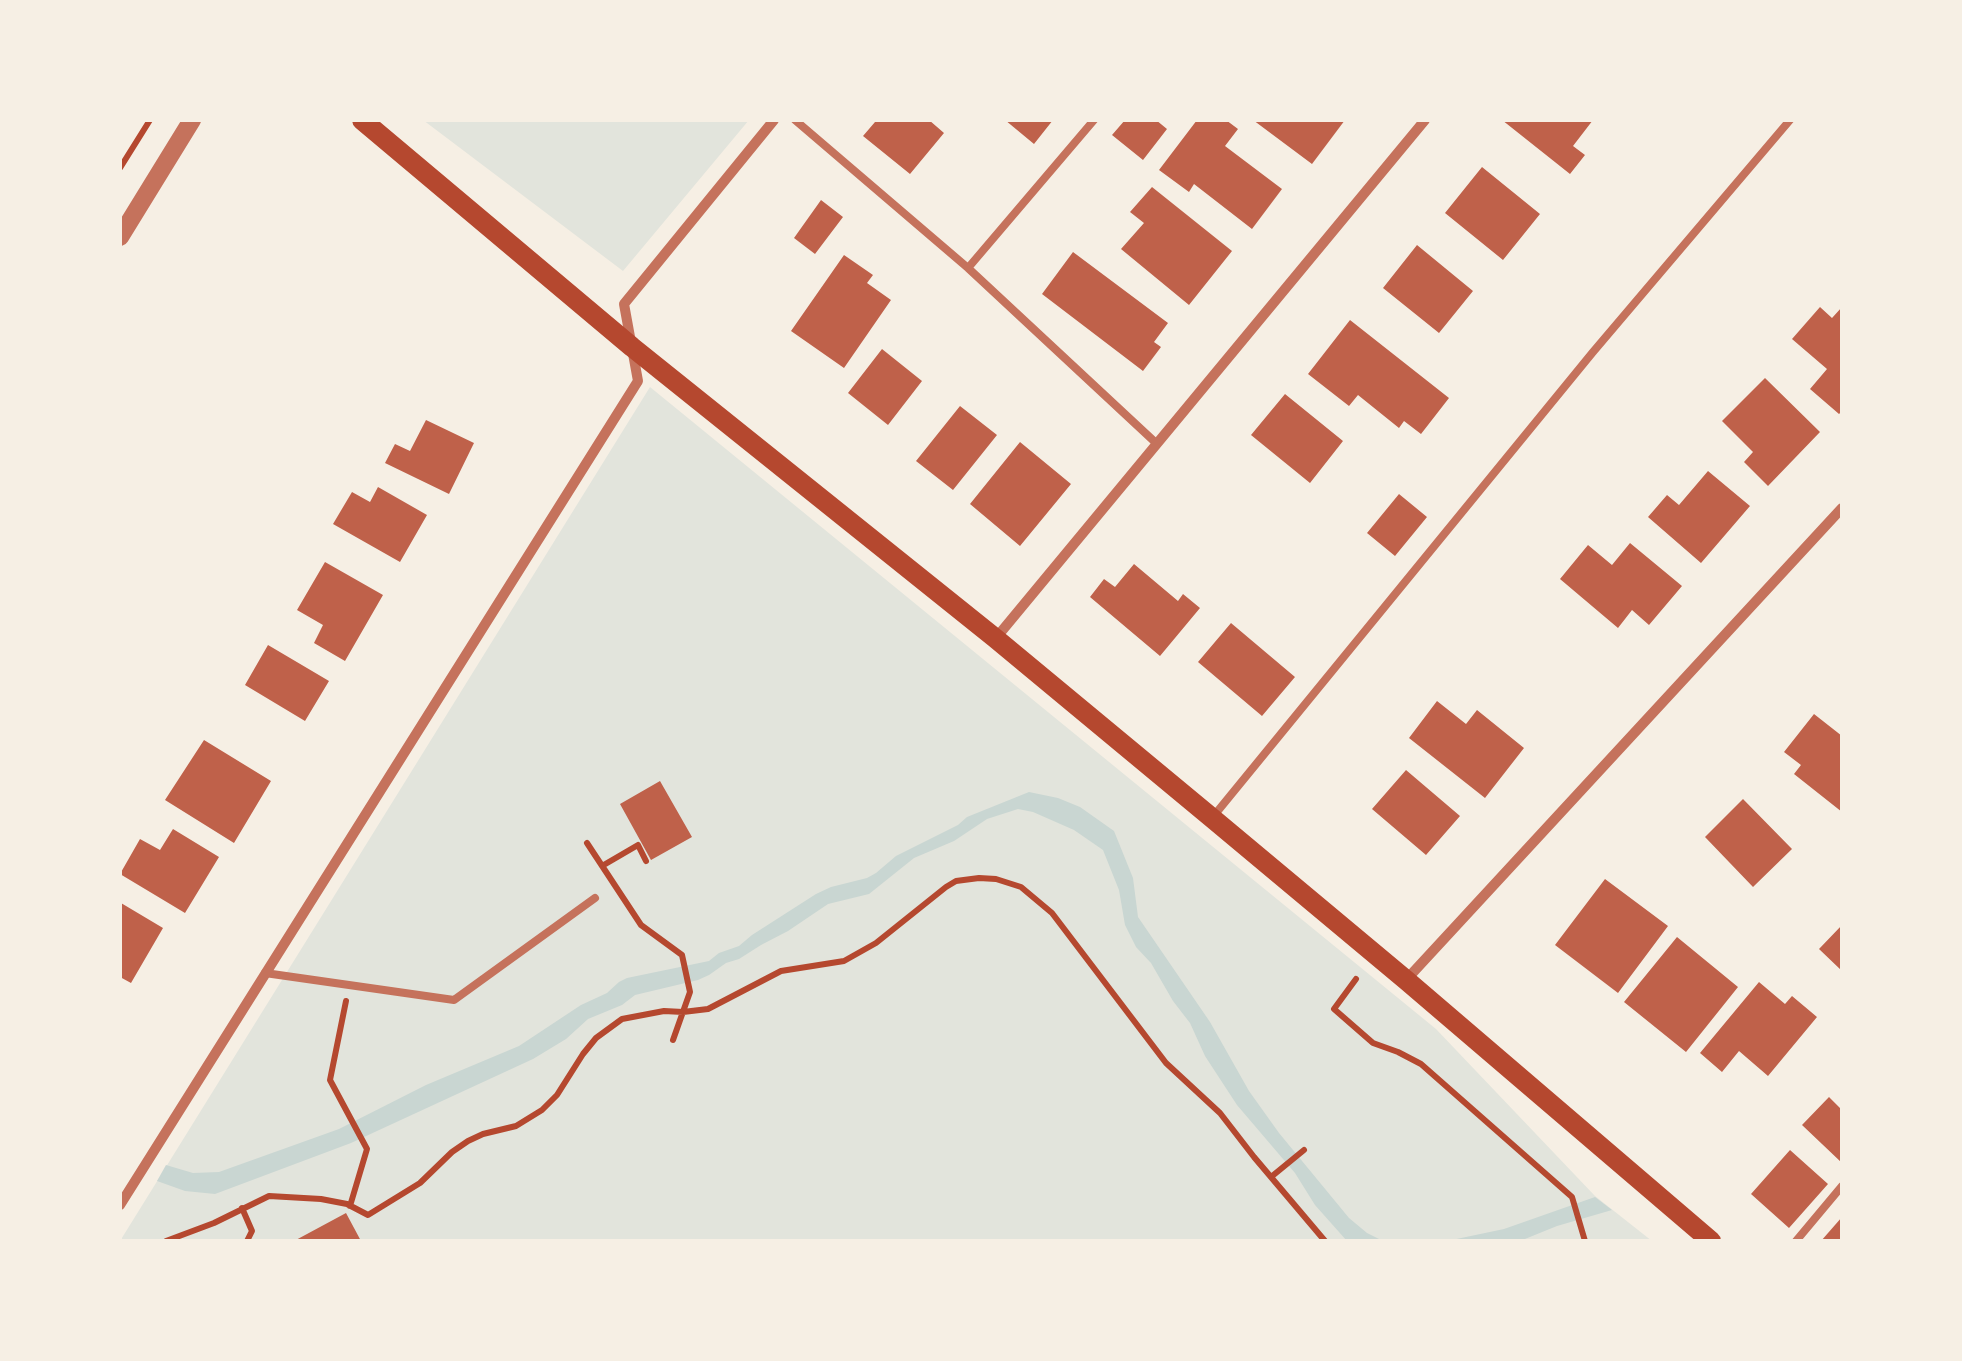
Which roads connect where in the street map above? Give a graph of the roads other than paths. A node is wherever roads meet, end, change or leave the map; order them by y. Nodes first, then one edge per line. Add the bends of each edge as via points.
1 (192, 120) edge
2 (362, 120) edge
3 (774, 120) edge
4 (795, 120) edge
5 (1094, 120) edge
6 (1426, 120) edge
7 (1790, 120) edge
8 (120, 238) edge
9 (968, 268) junction
10 (632, 348) junction
11 (1156, 443) junction
12 (1842, 508) edge
13 (995, 638) junction
14 (1212, 818) junction
15 (596, 898) dead end
16 (265, 973) junction
17 (1406, 980) junction
18 (1842, 1186) edge
19 (120, 1205) edge
20 (1711, 1241) edge
21 (1796, 1241) edge

1 - 8 street
2 - 10 main road
3 - 10 street via 624,304
4 - 9 lane
5 - 9 lane
6 - 11 street
7 - 14 lane
9 - 11 lane
10 - 13 main road
10 - 16 street via 638,380
11 - 13 street
12 - 17 street
13 - 14 main road
14 - 17 main road
15 - 16 lane via 454,1000
16 - 19 street
17 - 20 main road
18 - 21 lane

